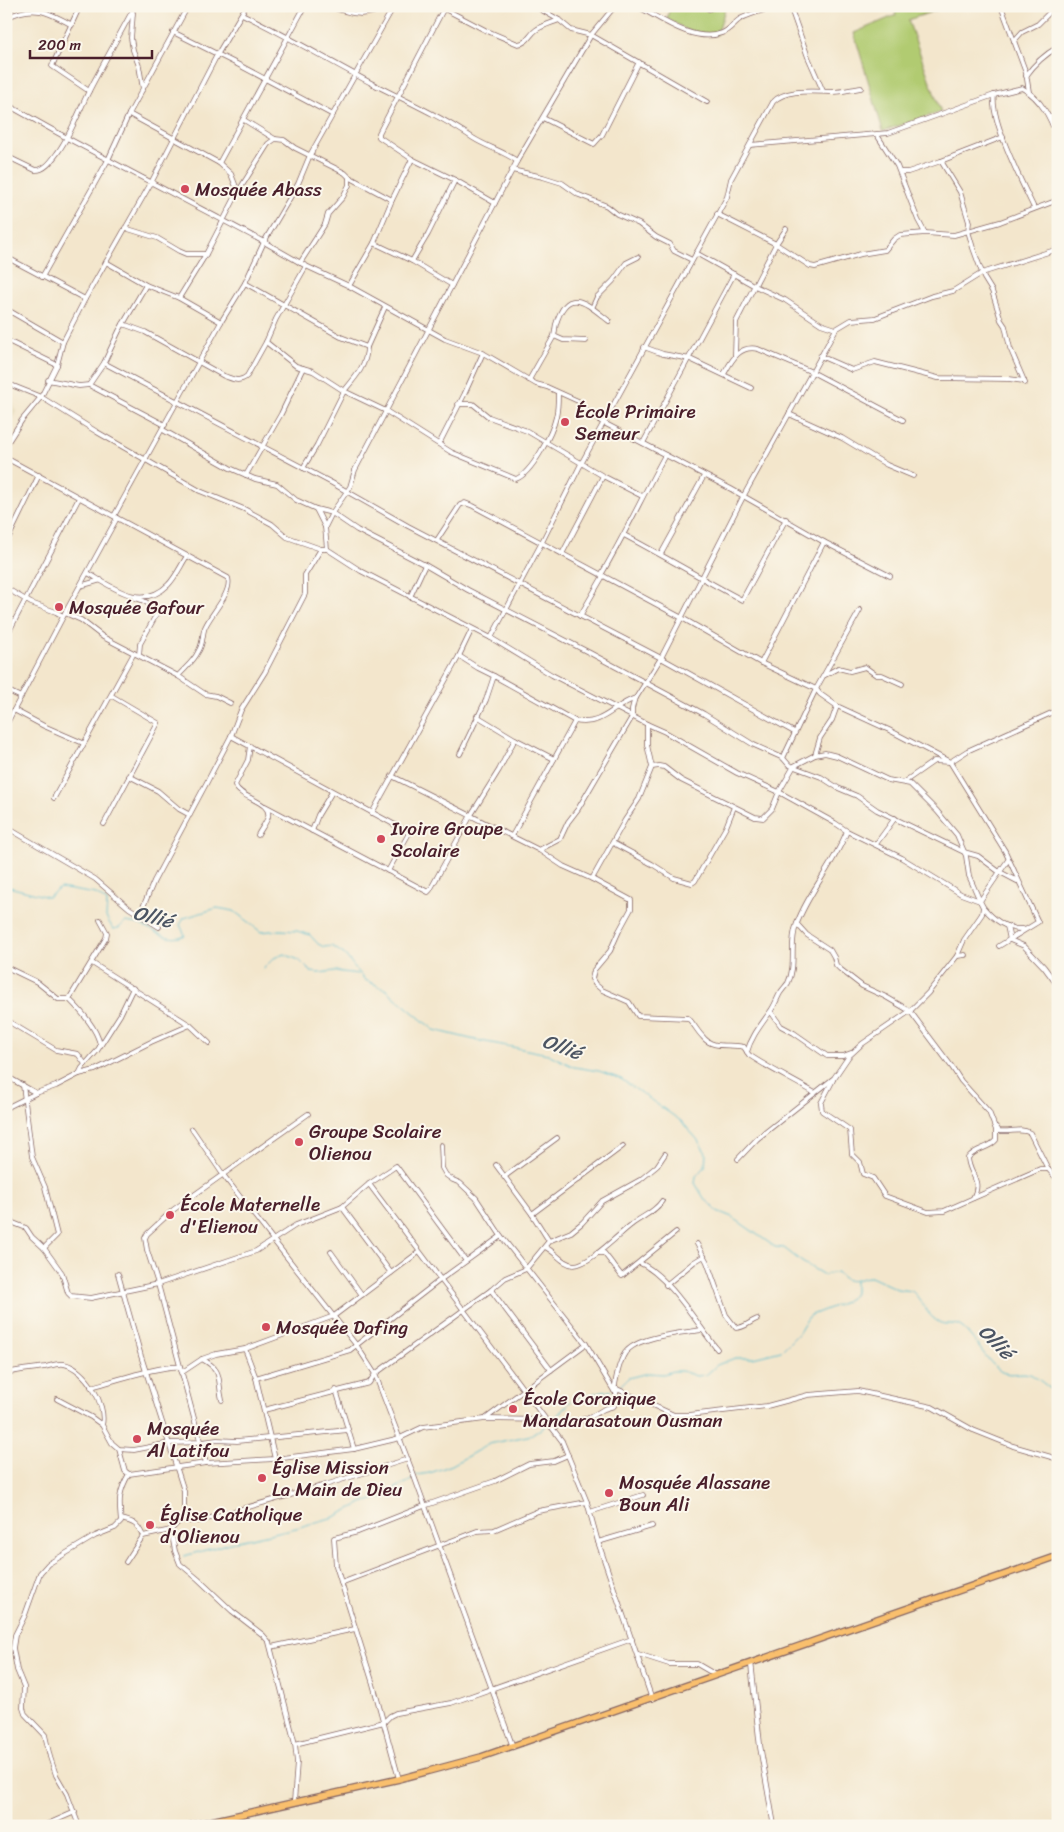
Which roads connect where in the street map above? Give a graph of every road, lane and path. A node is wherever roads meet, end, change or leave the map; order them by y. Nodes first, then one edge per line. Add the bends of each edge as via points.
1 (12, 6) edge
2 (80, 6) edge
3 (188, 6) edge
4 (246, 6) edge
5 (305, 6) edge
6 (329, 6) edge
7 (392, 6) edge
8 (535, 6) edge
9 (615, 6) edge
10 (637, 6) edge
11 (704, 6) edge
12 (716, 6) edge
13 (777, 6) edge
14 (790, 6) edge
15 (1001, 6) edge
16 (1053, 6) edge
17 (443, 7) edge
18 (134, 8) edge
19 (242, 14) junction
20 (6, 18) edge
21 (560, 20) junction
22 (72, 25) junction
23 (173, 32) junction
24 (591, 35) junction
25 (288, 36) junction
26 (1014, 41) junction
27 (1058, 47) edge
28 (217, 55) junction
29 (639, 62) junction
30 (356, 74) junction
31 (1026, 76) junction
32 (266, 78) junction
33 (861, 88) dead end
34 (143, 89) junction
35 (89, 91) junction
36 (823, 91) junction
37 (1029, 92) junction
38 (994, 95) junction
39 (399, 96) junction
40 (707, 102) dead end
41 (6, 104) edge
42 (130, 114) junction
43 (333, 115) junction
44 (1050, 117) junction
45 (543, 118) junction
46 (1058, 118) edge
47 (244, 120) junction
48 (877, 135) junction
49 (1003, 137) junction
50 (67, 138) junction
51 (174, 138) junction
52 (1058, 138) edge
53 (275, 139) junction
54 (750, 145) junction
55 (310, 155) junction
56 (6, 156) edge
57 (412, 159) junction
58 (108, 160) junction
59 (942, 160) junction
60 (517, 161) junction
61 (219, 163) junction
62 (512, 170) junction
63 (900, 172) junction
64 (350, 177) junction
65 (455, 180) junction
66 (151, 182) junction
67 (238, 192) junction
68 (392, 200) junction
69 (1058, 200) edge
70 (495, 203) junction
71 (1034, 208) junction
72 (717, 214) junction
73 (223, 220) junction
74 (125, 228) junction
75 (786, 229) dead end
76 (968, 231) junction
77 (925, 233) junction
78 (264, 242) junction
79 (374, 243) junction
80 (776, 244) junction
81 (1058, 249) edge
82 (696, 253) junction
83 (206, 254) junction
84 (6, 257) edge
85 (638, 258) dead end
86 (692, 260) junction
87 (412, 261) junction
88 (106, 262) junction
89 (300, 263) junction
90 (306, 266) junction
91 (982, 273) junction
92 (734, 274) junction
93 (42, 277) junction
94 (245, 283) junction
95 (146, 285) junction
96 (349, 286) junction
97 (452, 286) junction
98 (755, 286) junction
99 (179, 298) junction
100 (85, 299) junction
101 (284, 306) junction
102 (385, 307) junction
103 (592, 308) junction
104 (6, 309) edge
105 (609, 321) dead end
106 (221, 322) junction
107 (123, 324) junction
108 (428, 329) junction
109 (836, 329) junction
110 (554, 336) junction
111 (6, 340) edge
112 (586, 341) dead end
113 (63, 342) junction
114 (266, 342) junction
115 (367, 347) junction
116 (644, 348) junction
117 (483, 353) junction
118 (735, 355) junction
119 (820, 356) junction
120 (690, 358) junction
121 (104, 362) junction
122 (200, 362) junction
123 (56, 365) junction
124 (303, 368) junction
125 (812, 372) junction
126 (724, 374) junction
127 (48, 380) junction
128 (529, 380) junction
129 (6, 383) edge
130 (89, 385) junction
131 (751, 388) dead end
132 (344, 391) junction
133 (558, 393) junction
134 (41, 397) junction
135 (179, 401) junction
136 (458, 404) junction
137 (386, 411) junction
138 (789, 414) junction
139 (903, 420) dead end
140 (604, 424) junction
141 (165, 426) junction
142 (163, 430) junction
143 (546, 442) junction
144 (643, 443) junction
145 (439, 444) junction
146 (6, 445) edge
147 (263, 447) junction
148 (664, 455) junction
149 (6, 458) edge
150 (145, 460) junction
151 (581, 464) junction
152 (303, 468) junction
153 (246, 475) junction
154 (38, 476) junction
155 (603, 476) junction
156 (704, 476) junction
157 (913, 476) dead end
158 (347, 492) junction
159 (642, 496) junction
160 (743, 496) junction
161 (79, 498) junction
162 (316, 509) junction
163 (332, 513) junction
164 (116, 517) junction
165 (786, 519) junction
166 (325, 528) junction
167 (624, 534) junction
168 (437, 540) junction
169 (824, 542) junction
170 (6, 544) edge
171 (541, 544) junction
172 (327, 549) junction
173 (321, 550) junction
174 (562, 554) junction
175 (661, 554) junction
176 (187, 556) junction
177 (425, 565) junction
178 (88, 573) junction
179 (602, 575) junction
180 (890, 576) dead end
181 (702, 579) junction
182 (101, 580) junction
183 (520, 584) junction
184 (80, 586) junction
185 (6, 588) edge
186 (131, 596) junction
187 (410, 597) junction
188 (27, 600) junction
189 (507, 610) junction
190 (860, 610) dead end
191 (64, 614) junction
192 (580, 616) junction
193 (682, 618) junction
194 (472, 629) junction
195 (6, 637) edge
196 (491, 638) junction
197 (137, 654) junction
198 (459, 656) junction
199 (661, 658) junction
200 (761, 663) junction
201 (825, 675) junction
202 (178, 676) junction
203 (494, 676) junction
204 (645, 682) junction
205 (902, 684) dead end
206 (816, 689) junction
207 (6, 690) edge
208 (112, 696) junction
209 (21, 697) junction
210 (636, 698) junction
211 (230, 703) dead end
212 (837, 706) junction
213 (617, 709) junction
214 (14, 710) junction
215 (1058, 710) edge
216 (477, 716) junction
217 (632, 717) junction
218 (575, 721) junction
219 (647, 724) junction
220 (6, 725) edge
221 (794, 732) junction
222 (231, 736) junction
223 (515, 739) junction
224 (84, 743) junction
225 (250, 746) junction
226 (460, 754) dead end
227 (815, 755) junction
228 (554, 758) junction
229 (783, 758) junction
230 (950, 762) junction
231 (794, 766) junction
232 (652, 767) junction
233 (130, 776) junction
234 (392, 776) junction
235 (904, 782) junction
236 (332, 792) junction
237 (779, 792) junction
238 (54, 798) dead end
239 (265, 806) junction
240 (734, 807) junction
241 (372, 813) junction
242 (190, 815) junction
243 (471, 815) junction
244 (895, 818) junction
245 (104, 824) dead end
246 (6, 827) edge
247 (312, 831) junction
248 (847, 831) junction
249 (258, 835) dead end
250 (512, 836) junction
251 (613, 843) junction
252 (876, 844) junction
253 (539, 850) junction
254 (964, 852) junction
255 (1008, 860) junction
256 (388, 871) junction
257 (1001, 872) junction
258 (592, 878) junction
259 (1019, 882) junction
260 (980, 901) junction
261 (983, 907) junction
262 (140, 914) junction
263 (100, 920) dead end
264 (797, 924) junction
265 (1007, 926) junction
266 (159, 927) dead end
267 (1025, 929) junction
268 (1010, 940) junction
269 (999, 946) dead end
270 (965, 955) dead end
271 (957, 956) junction
272 (92, 963) junction
273 (6, 967) edge
274 (1058, 986) edge
275 (133, 988) junction
276 (69, 999) junction
277 (771, 1012) junction
278 (910, 1012) junction
279 (6, 1020) edge
280 (190, 1025) junction
281 (209, 1043) dead end
282 (100, 1045) junction
283 (747, 1052) junction
284 (853, 1052) junction
285 (85, 1064) junction
286 (79, 1074) junction
287 (6, 1076) edge
288 (834, 1078) junction
289 (23, 1085) junction
290 (36, 1093) junction
291 (815, 1093) junction
292 (24, 1098) junction
293 (6, 1108) edge
294 (308, 1114) dead end
295 (993, 1123) junction
296 (192, 1129) dead end
297 (557, 1138) dead end
298 (441, 1144) dead end
299 (623, 1146) dead end
300 (665, 1154) dead end
301 (738, 1159) dead end
302 (496, 1165) dead end
303 (1048, 1169) junction
304 (224, 1176) junction
305 (504, 1177) junction
306 (1058, 1180) edge
307 (369, 1184) junction
308 (973, 1198) junction
309 (662, 1201) dead end
310 (342, 1207) junction
311 (532, 1214) junction
312 (6, 1220) edge
313 (676, 1232) dead end
314 (501, 1236) junction
315 (274, 1240) junction
316 (549, 1241) junction
317 (697, 1244) dead end
318 (545, 1247) junction
319 (44, 1248) junction
320 (331, 1252) dead end
321 (419, 1252) junction
322 (596, 1253) junction
323 (704, 1256) junction
324 (466, 1261) junction
325 (640, 1263) junction
326 (526, 1269) junction
327 (391, 1273) junction
328 (118, 1274) dead end
329 (440, 1280) junction
330 (158, 1284) junction
331 (666, 1285) junction
332 (491, 1290) junction
333 (123, 1293) junction
334 (362, 1295) junction
335 (462, 1310) junction
336 (334, 1316) junction
337 (757, 1319) dead end
338 (702, 1330) junction
339 (586, 1344) junction
340 (357, 1346) junction
341 (245, 1349) junction
342 (717, 1349) dead end
343 (202, 1359) junction
344 (180, 1367) junction
345 (551, 1370) junction
346 (146, 1372) junction
347 (6, 1373) edge
348 (181, 1374) junction
349 (376, 1374) junction
350 (256, 1378) junction
351 (91, 1387) junction
352 (336, 1390) junction
353 (524, 1390) junction
354 (615, 1390) junction
355 (57, 1399) dead end
356 (222, 1400) dead end
357 (264, 1410) junction
358 (485, 1419) junction
359 (545, 1420) junction
360 (102, 1425) junction
361 (551, 1427) junction
362 (348, 1430) junction
363 (271, 1437) junction
364 (400, 1438) junction
365 (202, 1442) junction
366 (170, 1443) junction
367 (120, 1449) junction
368 (354, 1449) junction
369 (568, 1456) junction
370 (275, 1459) junction
371 (408, 1459) junction
372 (1058, 1459) edge
373 (206, 1463) junction
374 (176, 1466) junction
375 (129, 1474) junction
376 (642, 1495) dead end
377 (587, 1502) junction
378 (424, 1506) junction
379 (590, 1512) junction
380 (182, 1518) junction
381 (121, 1519) junction
382 (652, 1526) dead end
383 (171, 1530) junction
384 (143, 1536) junction
385 (598, 1542) junction
386 (439, 1547) junction
387 (1058, 1556) edge
388 (126, 1562) dead end
389 (341, 1583) junction
390 (355, 1629) junction
391 (632, 1639) junction
392 (271, 1646) junction
393 (638, 1654) junction
394 (751, 1663) junction
395 (716, 1675) junction
396 (492, 1688) junction
397 (652, 1699) junction
398 (384, 1722) junction
399 (295, 1744) junction
400 (513, 1747) junction
401 (400, 1779) junction
402 (294, 1802) junction
403 (75, 1812) junction
404 (43, 1826) edge
405 (79, 1826) edge
406 (189, 1826) edge
407 (774, 1826) edge

1 - 20 street
2 - 22 street
3 - 23 street
4 - 19 street
5 - 25 street
6 - 7 street via 358,15
7 - 30 street
8 - 21 street
9 - 24 street
10 - 13 street via 671,25 702,37 723,33 742,18
11 - 12 street via 709,9
14 - 36 street
15 - 26 street
16 - 26 street via 1038,24 1022,32
17 - 21 street via 518,44 523,44 536,30
17 - 39 street
18 - 34 street via 131,38
18 - 35 street
19 - 25 street
19 - 28 street
20 - 22 street via 26,11 42,11
21 - 24 street via 571,30
22 - 35 street via 52,66
23 - 28 street
23 - 34 street
24 - 29 street
24 - 45 street
25 - 30 street
25 - 32 street
26 - 31 street
27 - 31 street via 1042,56
28 - 32 street
28 - 51 street
29 - 40 street
29 - 45 street via 602,135 594,144
30 - 39 street
30 - 43 street
31 - 37 street
32 - 43 street
32 - 47 street
33 - 36 street
34 - 42 street
35 - 50 street
36 - 54 street via 778,97
37 - 38 street via 1022,88
37 - 44 street
38 - 48 street
38 - 49 street via 994,107
39 - 57 street via 379,137
39 - 60 street
41 - 50 street
42 - 51 street
42 - 58 street
43 - 55 street
44 - 46 street
44 - 52 street
45 - 60 street
47 - 53 street
47 - 61 street
48 - 54 street
48 - 63 street
49 - 59 street
49 - 71 street
50 - 56 street via 51,162 39,171
50 - 58 street
51 - 61 street
51 - 66 street
53 - 55 street via 284,140
53 - 67 street via 268,144
54 - 72 street
55 - 64 street
55 - 78 street via 298,184
57 - 65 street
57 - 68 street
58 - 66 street
58 - 93 street
59 - 63 street
59 - 76 street via 960,192
60 - 62 street
61 - 67 street via 231,174
62 - 70 street
62 - 86 street via 562,183 639,224 670,244 674,251
63 - 77 street
64 - 68 street
64 - 89 street via 343,197 328,214
65 - 70 street
65 - 87 street
66 - 73 street
66 - 74 street
67 - 73 street
68 - 79 street
69 - 71 street
70 - 97 street
71 - 76 street
72 - 80 street
72 - 82 street
73 - 78 street
73 - 83 street
74 - 83 street via 157,238 186,254
74 - 88 street
75 - 80 street
76 - 77 street via 949,236
76 - 91 street
77 - 80 street via 900,235 886,250 816,267
78 - 89 street
78 - 94 street
79 - 87 street
79 - 96 street
80 - 98 street
81 - 91 street
82 - 86 street
82 - 92 street
83 - 99 street
84 - 93 street
85 - 103 street via 626,263 596,297
86 - 116 street
87 - 97 street
88 - 95 street
88 - 100 street
89 - 90 street
90 - 96 street
90 - 101 street
91 - 109 street via 953,291 875,318 851,320
91 - 119 street via 1025,382 938,378 875,362 852,370
92 - 98 street
92 - 120 street
93 - 100 street
94 - 101 street
94 - 106 street
95 - 99 street
95 - 107 street
96 - 102 street
97 - 108 street
98 - 109 street via 785,300 821,324
98 - 118 street via 736,322
99 - 106 street
100 - 113 street
101 - 114 street
101 - 115 street via 341,337
102 - 108 street
102 - 115 street
103 - 105 street
103 - 110 street via 578,300 571,301 560,315
104 - 113 street
106 - 122 street
107 - 121 street
107 - 122 street via 145,332
108 - 117 street
108 - 137 street
109 - 119 street
110 - 112 street via 563,340
110 - 128 street
111 - 123 street
113 - 123 street
114 - 122 street via 243,380 224,376
114 - 124 street
115 - 132 street via 364,362
116 - 120 street
116 - 140 street
117 - 128 street
117 - 136 street
118 - 125 street via 751,348 758,349
118 - 126 street
119 - 125 street
120 - 126 street
120 - 144 street
121 - 130 street
121 - 135 street
122 - 135 street
123 - 127 street
124 - 132 street
124 - 147 street
125 - 138 street
125 - 139 street
126 - 131 street
127 - 130 street
127 - 134 street
128 - 133 street
129 - 134 street
130 - 141 street
132 - 137 street
132 - 152 street
133 - 140 street via 578,401
133 - 143 street via 556,418
134 - 146 street
134 - 150 street
135 - 141 street
135 - 147 street
136 - 143 street via 473,404 489,416
136 - 145 street
137 - 145 street
137 - 158 street
138 - 157 street
138 - 160 street
140 - 144 street
140 - 151 street
141 - 142 street
142 - 150 street
142 - 153 street
143 - 145 street via 533,463 516,479 471,462
143 - 151 street
144 - 148 street
147 - 152 street
147 - 153 street
148 - 156 street
148 - 159 street
149 - 154 street
150 - 164 street
150 - 173 street via 200,491 272,524 287,537
151 - 155 street
151 - 171 street
152 - 158 street
153 - 162 street via 277,484 296,500
154 - 161 street
154 - 170 street
155 - 159 street
155 - 174 street
156 - 160 street
156 - 175 street
158 - 163 street
158 - 168 street
159 - 167 street
160 - 165 street
160 - 181 street
161 - 164 street
161 - 188 street
162 - 163 street
162 - 166 street
163 - 166 street
163 - 177 street via 357,530
164 - 176 street
164 - 178 street
165 - 169 street
165 - 181 street via 742,600
166 - 172 street
167 - 175 street
167 - 179 street
168 - 171 street via 460,505 465,503
168 - 183 street
169 - 180 street
169 - 200 street
171 - 174 street
171 - 183 street
172 - 173 street
172 - 187 street
173 - 222 street via 305,575 305,594 265,672 241,710
174 - 179 street
175 - 181 street
176 - 186 street via 169,584 159,592 143,597
176 - 202 street via 228,578 229,583 204,630 199,652
177 - 187 street
177 - 189 street
178 - 182 street
178 - 184 street
179 - 192 street
179 - 193 street
181 - 193 street
182 - 184 street
182 - 186 street
183 - 189 street
183 - 192 street
184 - 191 street
185 - 188 street
186 - 197 street via 150,605 156,615
187 - 194 street
188 - 191 street
188 - 195 street
189 - 196 street
189 - 204 street
190 - 201 street
191 - 197 street via 81,620
191 - 209 street
192 - 199 street
193 - 199 street
193 - 200 street
194 - 196 street
194 - 198 street
196 - 213 street
197 - 202 street
197 - 208 street
198 - 203 street
198 - 234 street
199 - 204 street
199 - 221 street
200 - 206 street
201 - 205 street via 838,668 850,671 865,667 876,675
201 - 206 street
202 - 211 street via 205,694
203 - 216 street
203 - 218 street
204 - 210 street
204 - 229 street via 754,745
206 - 212 street
206 - 221 street
207 - 209 street
208 - 224 street
208 - 233 street via 158,723
209 - 214 street
210 - 213 street
210 - 217 street
212 - 227 street
212 - 230 street
213 - 217 street
213 - 218 street via 592,721
214 - 220 street
214 - 224 street
215 - 230 street via 967,751
216 - 223 street
216 - 226 street
217 - 219 street
217 - 253 street via 560,839
218 - 228 street
219 - 232 street
219 - 237 street
221 - 229 street
222 - 225 street
222 - 242 street
223 - 228 street
223 - 243 street
224 - 238 street
225 - 236 street
225 - 239 street via 249,757 235,788
227 - 231 street
227 - 235 street via 837,756 888,780
228 - 250 street
229 - 231 street
230 - 235 street via 934,760
230 - 255 street
231 - 237 street
231 - 244 street
232 - 240 street via 664,767 681,780
232 - 251 street via 639,799
233 - 242 street via 158,791
233 - 245 street
234 - 241 street
234 - 243 street
235 - 254 street via 937,811 957,835
236 - 241 street
236 - 247 street
237 - 240 street via 772,809 763,818
237 - 248 street
239 - 247 street
239 - 249 street via 268,815
240 - 251 street via 726,827 692,882 674,878
241 - 256 street via 409,834
242 - 262 street
243 - 250 street
243 - 256 street via 429,891
244 - 252 street
244 - 254 street
246 - 262 street via 94,879
247 - 256 street
248 - 252 street
248 - 264 street
250 - 253 street
251 - 258 street
252 - 260 street via 960,894
253 - 258 street via 563,866
254 - 257 street via 978,856
254 - 260 street via 969,876
255 - 257 street
255 - 259 street
257 - 259 street
257 - 260 street
258 - 283 street via 632,901 610,951 594,970 595,984 629,1002 638,1016 688,1018 712,1045 740,1046
259 - 267 street via 1038,922
260 - 261 street
261 - 265 street via 991,917
261 - 271 street
262 - 266 street
263 - 272 street via 107,933
264 - 277 street via 788,983
264 - 278 street via 830,950 836,966 862,986
265 - 267 street via 1013,930
265 - 268 street
267 - 268 street
268 - 269 street
268 - 274 street via 1024,946
270 - 271 street
271 - 278 street
272 - 275 street
272 - 276 street
273 - 276 street via 37,982 58,1000
275 - 280 street
275 - 282 street
276 - 282 street via 87,1019
277 - 283 street
277 - 284 street via 781,1026 827,1056
278 - 284 street
278 - 295 street via 964,1085 989,1112
279 - 285 street via 56,1050 78,1054
280 - 281 street
280 - 286 street via 95,1070
282 - 285 street
283 - 291 street via 762,1064
284 - 288 street
285 - 286 street
286 - 290 street
287 - 289 street
288 - 291 street
288 - 308 street via 821,1103 822,1111 850,1130 852,1154 860,1162 863,1174 874,1178 885,1196 928,1212 944,1211
289 - 290 street
289 - 292 street
290 - 292 street
291 - 301 street via 757,1139
292 - 293 street
292 - 319 street via 32,1157 45,1187 56,1236
294 - 304 street
295 - 303 street via 999,1131 1025,1130 1030,1133
295 - 308 street via 997,1135 994,1143 968,1158 977,1181
296 - 304 street
297 - 305 street
298 - 314 street via 442,1168 446,1175 467,1188
299 - 311 street
300 - 316 street via 657,1166 640,1180 602,1201 571,1232
302 - 305 street
303 - 306 street
303 - 308 street via 1040,1169
304 - 315 street
304 - 330 street via 173,1210 147,1234 147,1250
305 - 311 street
307 - 310 street
307 - 321 street
307 - 324 street via 396,1166
309 - 322 street
310 - 315 street via 296,1225
310 - 327 street
311 - 316 street
312 - 319 street via 26,1228
313 - 325 street
314 - 324 street
314 - 326 street
315 - 330 street via 256,1251
315 - 336 street
316 - 318 street
317 - 323 street
318 - 322 street via 562,1261 576,1265
318 - 326 street
319 - 333 street via 62,1273 71,1296 91,1298
320 - 334 street
321 - 327 street
321 - 329 street
322 - 325 street via 604,1254 620,1275 625,1275
323 - 331 street
323 - 337 street via 726,1315 736,1328
324 - 329 street
325 - 331 street via 656,1273
326 - 332 street via 505,1278
326 - 339 street
327 - 334 street
328 - 333 street
329 - 335 street
329 - 340 street
330 - 333 street
330 - 344 street
331 - 338 street
332 - 335 street
332 - 345 street
333 - 346 street
334 - 336 street
335 - 349 street
335 - 353 street
336 - 340 street
336 - 341 street
338 - 342 street
338 - 354 street via 643,1341 625,1352
339 - 345 street
339 - 354 street
340 - 349 street
340 - 350 street
341 - 343 street
341 - 350 street
343 - 348 street
343 - 356 street via 216,1370
344 - 346 street
344 - 348 street
345 - 353 street
346 - 351 street
346 - 366 street
347 - 351 street via 62,1364 80,1373
348 - 365 street
349 - 352 street via 369,1382
349 - 364 street
350 - 357 street
351 - 360 street via 102,1405
352 - 357 street
352 - 362 street
353 - 358 street
353 - 359 street
354 - 361 street via 614,1406 590,1418
354 - 372 street via 674,1415 767,1406 808,1395 858,1391 932,1406 973,1430
355 - 360 street
357 - 363 street
358 - 359 street
358 - 364 street via 422,1427
359 - 361 street
360 - 367 street via 112,1443
361 - 369 street
362 - 363 street
362 - 368 street
363 - 365 street
363 - 370 street
364 - 368 street
364 - 371 street
365 - 366 street
365 - 373 street
366 - 367 street via 134,1450
366 - 374 street
367 - 375 street
368 - 370 street
369 - 377 street
369 - 378 street via 554,1462 529,1464
370 - 373 street
371 - 378 street
371 - 380 street via 200,1521
373 - 374 street
374 - 375 street
374 - 380 street via 186,1508
375 - 381 street via 118,1504
376 - 379 street
377 - 379 street
377 - 386 street via 538,1511 494,1530 477,1531
378 - 386 street
378 - 389 street via 334,1538
379 - 385 street
380 - 383 street
381 - 384 street via 133,1522
381 - 403 street via 115,1528 48,1564 40,1573 15,1635 13,1648 24,1687 25,1714 46,1735 56,1775
382 - 385 street
383 - 384 street
383 - 392 street via 180,1564 263,1635
384 - 388 street
385 - 391 street
386 - 389 street
386 - 396 street
387 - 394 main road
389 - 390 street
390 - 392 street
390 - 398 street
391 - 393 street
391 - 396 street
392 - 399 street
393 - 395 street via 669,1664 697,1664
393 - 397 street
394 - 395 main road
394 - 407 street via 760,1746
395 - 397 main road
396 - 398 street via 451,1703 396,1713
396 - 400 street
397 - 400 main road
398 - 399 street
398 - 401 street
399 - 402 street
400 - 401 main road
401 - 402 main road
402 - 406 main road
403 - 404 street
403 - 405 street

